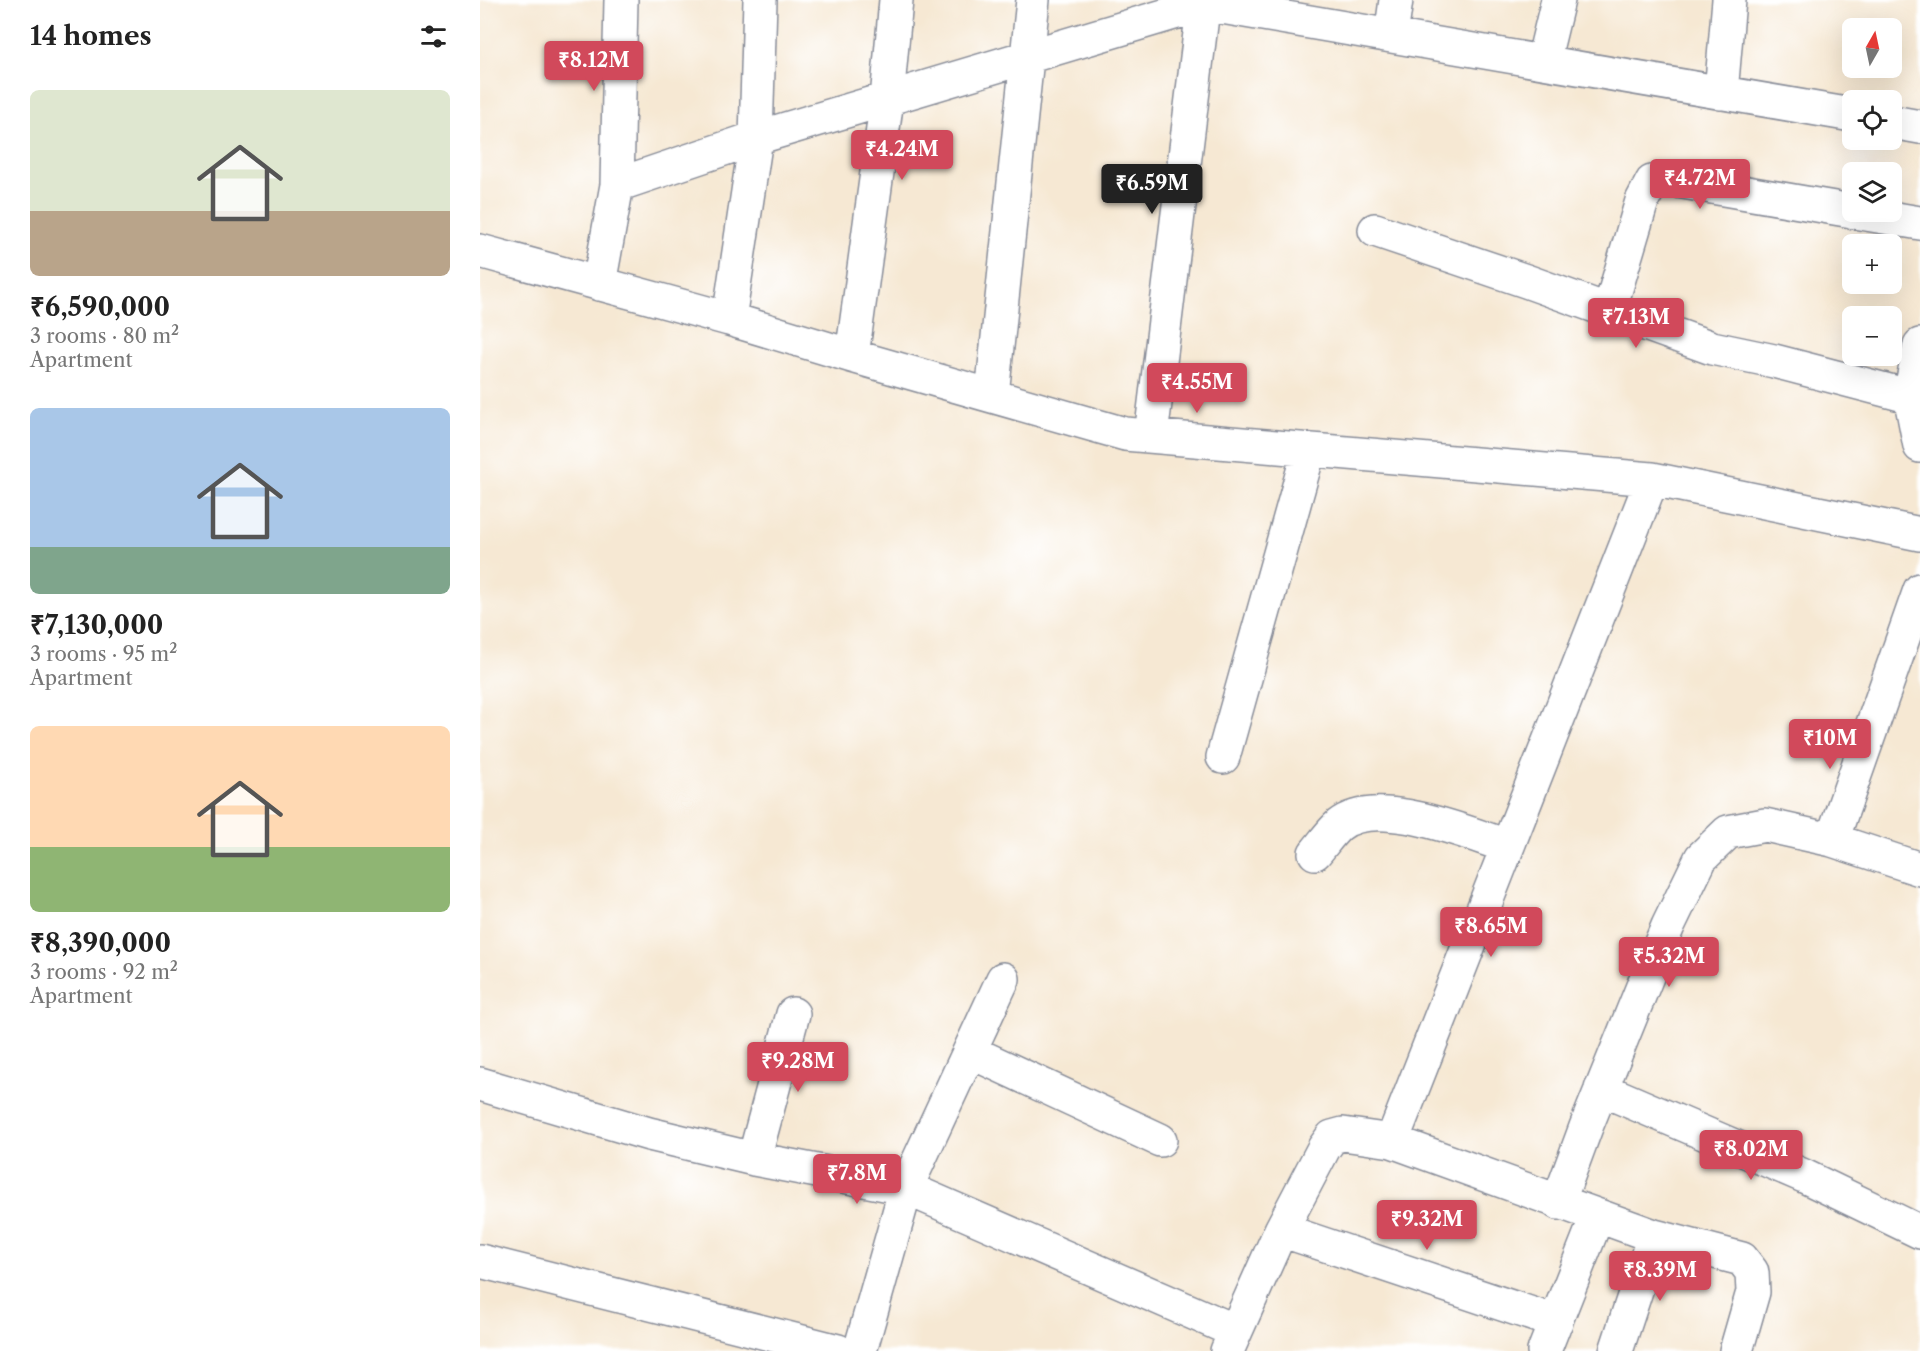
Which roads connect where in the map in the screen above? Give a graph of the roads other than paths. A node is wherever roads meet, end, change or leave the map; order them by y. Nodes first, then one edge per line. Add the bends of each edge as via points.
1 (621, 0) edge
2 (760, 0) edge
3 (896, 0) edge
4 (1034, 0) edge
5 (1396, 0) edge
6 (1558, 0) edge
7 (1729, 0) edge
8 (1204, 2) edge
9 (1391, 36) junction
10 (1027, 57) junction
11 (1543, 62) junction
12 (1721, 93) junction
13 (887, 99) junction
14 (1842, 113) edge
15 (1902, 124) edge
16 (1920, 127) edge
17 (756, 138) junction
18 (617, 185) junction
19 (1842, 209) edge
20 (1902, 220) edge
21 (1920, 223) edge
22 (1375, 230) dead end
23 (480, 251) edge
24 (599, 284) junction
25 (1609, 312) junction
26 (729, 319) junction
27 (1920, 345) edge
28 (852, 356) junction
29 (992, 395) junction
30 (1915, 397) edge
31 (1151, 436) junction
32 (1920, 446) edge
33 (1309, 450) junction
34 (1652, 479) junction
35 (1920, 534) edge
36 (1920, 590) edge
37 (1223, 757) dead end
38 (1832, 840) junction
39 (1507, 846) junction
40 (1315, 854) dead end
41 (1920, 869) edge
42 (1003, 979) dead end
43 (793, 1014) dead end
44 (970, 1052) junction
45 (480, 1084) edge
46 (1601, 1089) junction
47 (1160, 1140) dead end
48 (1392, 1141) junction
49 (754, 1159) junction
50 (906, 1188) junction
51 (1558, 1203) junction
52 (1597, 1217) junction
53 (1281, 1230) junction
54 (1920, 1232) edge
55 (1654, 1236) junction
56 (480, 1261) edge
57 (1550, 1336) edge
58 (1231, 1341) edge
59 (838, 1351) edge
60 (860, 1351) edge
61 (1616, 1351) edge
62 (1736, 1351) edge

1 - 18 street
2 - 17 street
3 - 13 street
4 - 10 street
5 - 9 street
6 - 11 street
7 - 12 street
8 - 9 street
8 - 10 street
8 - 31 street
9 - 11 street
10 - 13 street
10 - 29 street
11 - 12 street
12 - 14 street
13 - 17 street
13 - 28 street
15 - 16 street
17 - 18 street
17 - 26 street
18 - 24 street
19 - 25 street via 1671,180 1652,182 1642,201
20 - 21 street
22 - 25 street
23 - 24 street
24 - 26 street
25 - 30 street via 1712,348
26 - 28 street
27 - 30 street
28 - 29 street
29 - 31 street via 1125,434
30 - 32 street
31 - 33 street
33 - 34 street
33 - 37 street
34 - 35 street
34 - 39 street
36 - 38 street
38 - 41 street
38 - 46 street via 1765,825 1728,832 1701,858 1668,926
39 - 40 street via 1439,823 1399,815 1365,814 1340,825
39 - 48 street
42 - 44 street
43 - 49 street
44 - 47 street
44 - 50 street
45 - 49 street via 649,1134
46 - 51 street
46 - 54 street via 1804,1176
48 - 51 street
48 - 53 street via 1343,1134 1332,1137
49 - 50 street
50 - 58 street
50 - 60 street
51 - 52 street
52 - 55 street
52 - 57 street
53 - 57 street
53 - 58 street
55 - 61 street
55 - 62 street via 1742,1259 1752,1272 1753,1292
56 - 59 street

